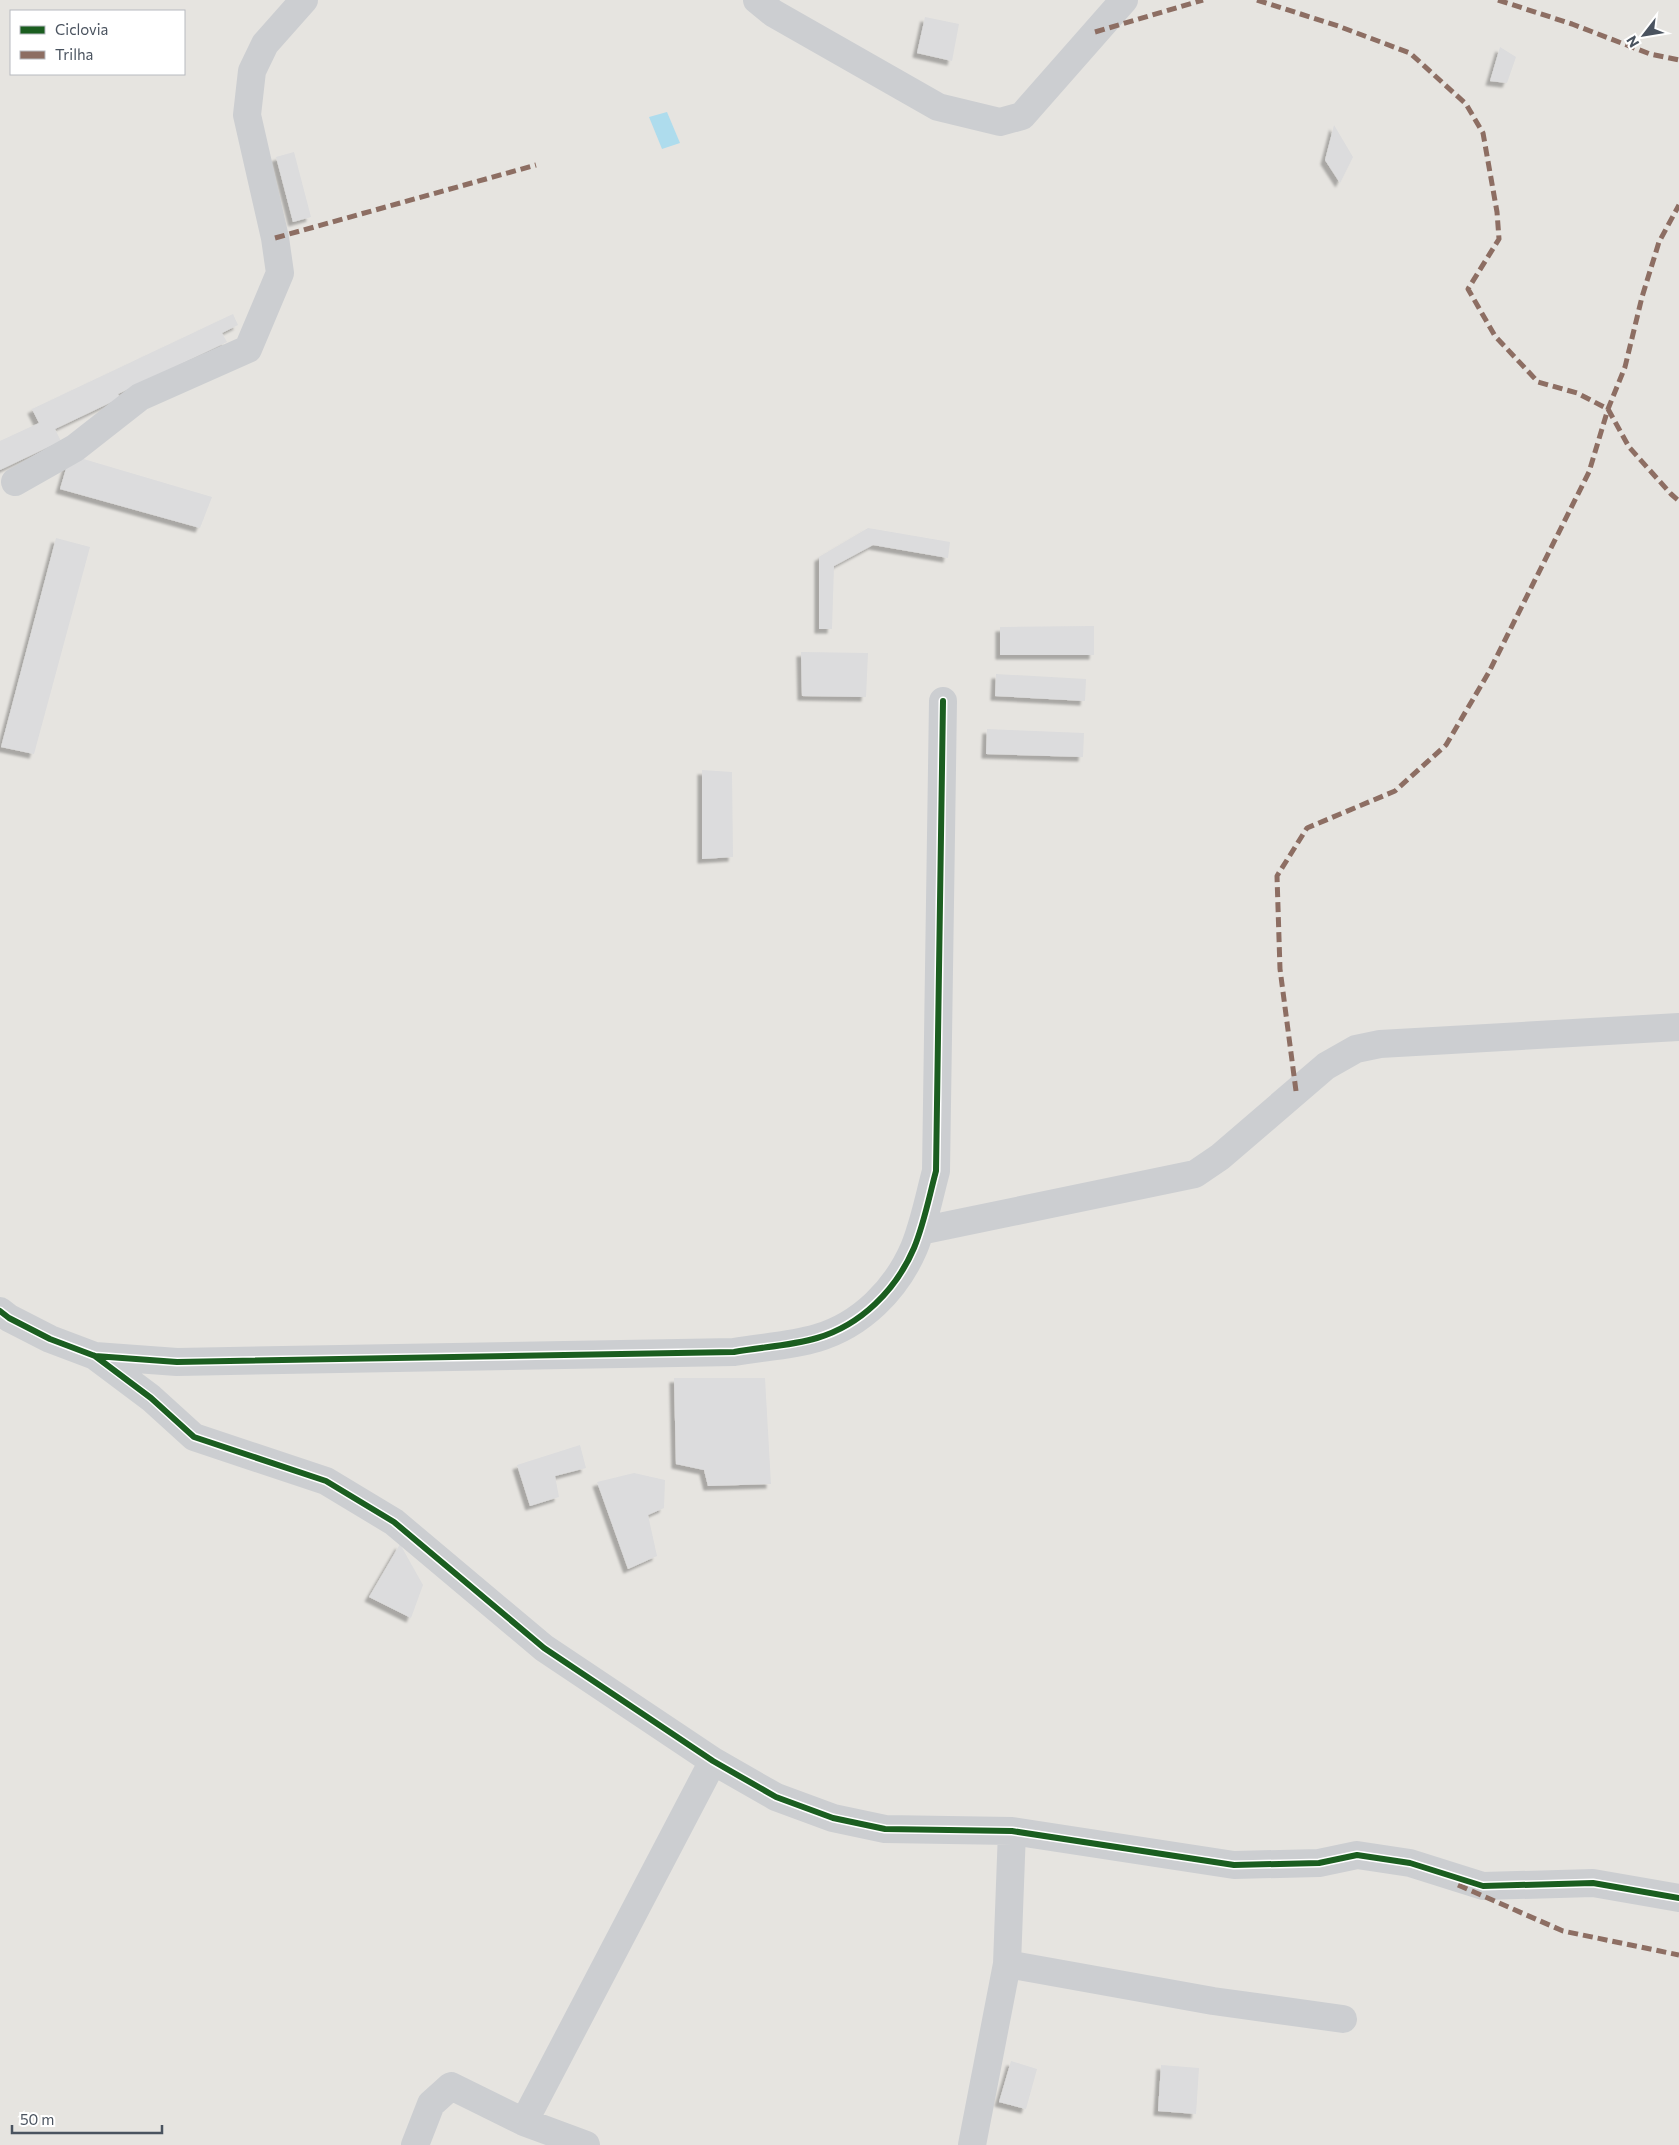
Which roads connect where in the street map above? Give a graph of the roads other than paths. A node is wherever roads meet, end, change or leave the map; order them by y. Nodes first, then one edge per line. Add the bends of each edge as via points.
1 (304, 0) edge
2 (757, 0) edge
3 (1124, 0) edge
4 (15, 482) dead end
5 (943, 701) dead end
6 (1679, 1027) edge
7 (920, 1231) junction
8 (0, 1311) edge
9 (95, 1356) junction
10 (713, 1761) junction
11 (1012, 1831) junction
12 (1679, 1898) edge
13 (1007, 1964) junction
14 (1343, 2019) dead end
15 (524, 2122) junction
16 (414, 2145) edge
17 (586, 2145) edge
18 (972, 2145) edge

1 - 4 street via 264,44 252,71 247,115 280,273 248,349 140,397 75,448
2 - 3 street via 773,13 938,107 1000,122 1022,116
5 - 7 street via 936,1171
6 - 7 street via 1380,1044 1356,1049 1326,1066 1220,1157 1195,1174
7 - 9 street via 895,1281 874,1307 844,1327 817,1338 734,1352 177,1362
8 - 9 street via 50,1339
9 - 10 street via 151,1398 194,1437 326,1480 394,1522 544,1648
10 - 11 street via 776,1797 834,1818 885,1829
10 - 15 street
11 - 12 street via 1234,1865 1319,1863 1357,1855 1410,1863 1482,1886 1593,1883
11 - 13 street
13 - 14 street via 1213,2001
13 - 18 street
15 - 16 street via 451,2086 431,2104
15 - 17 street

